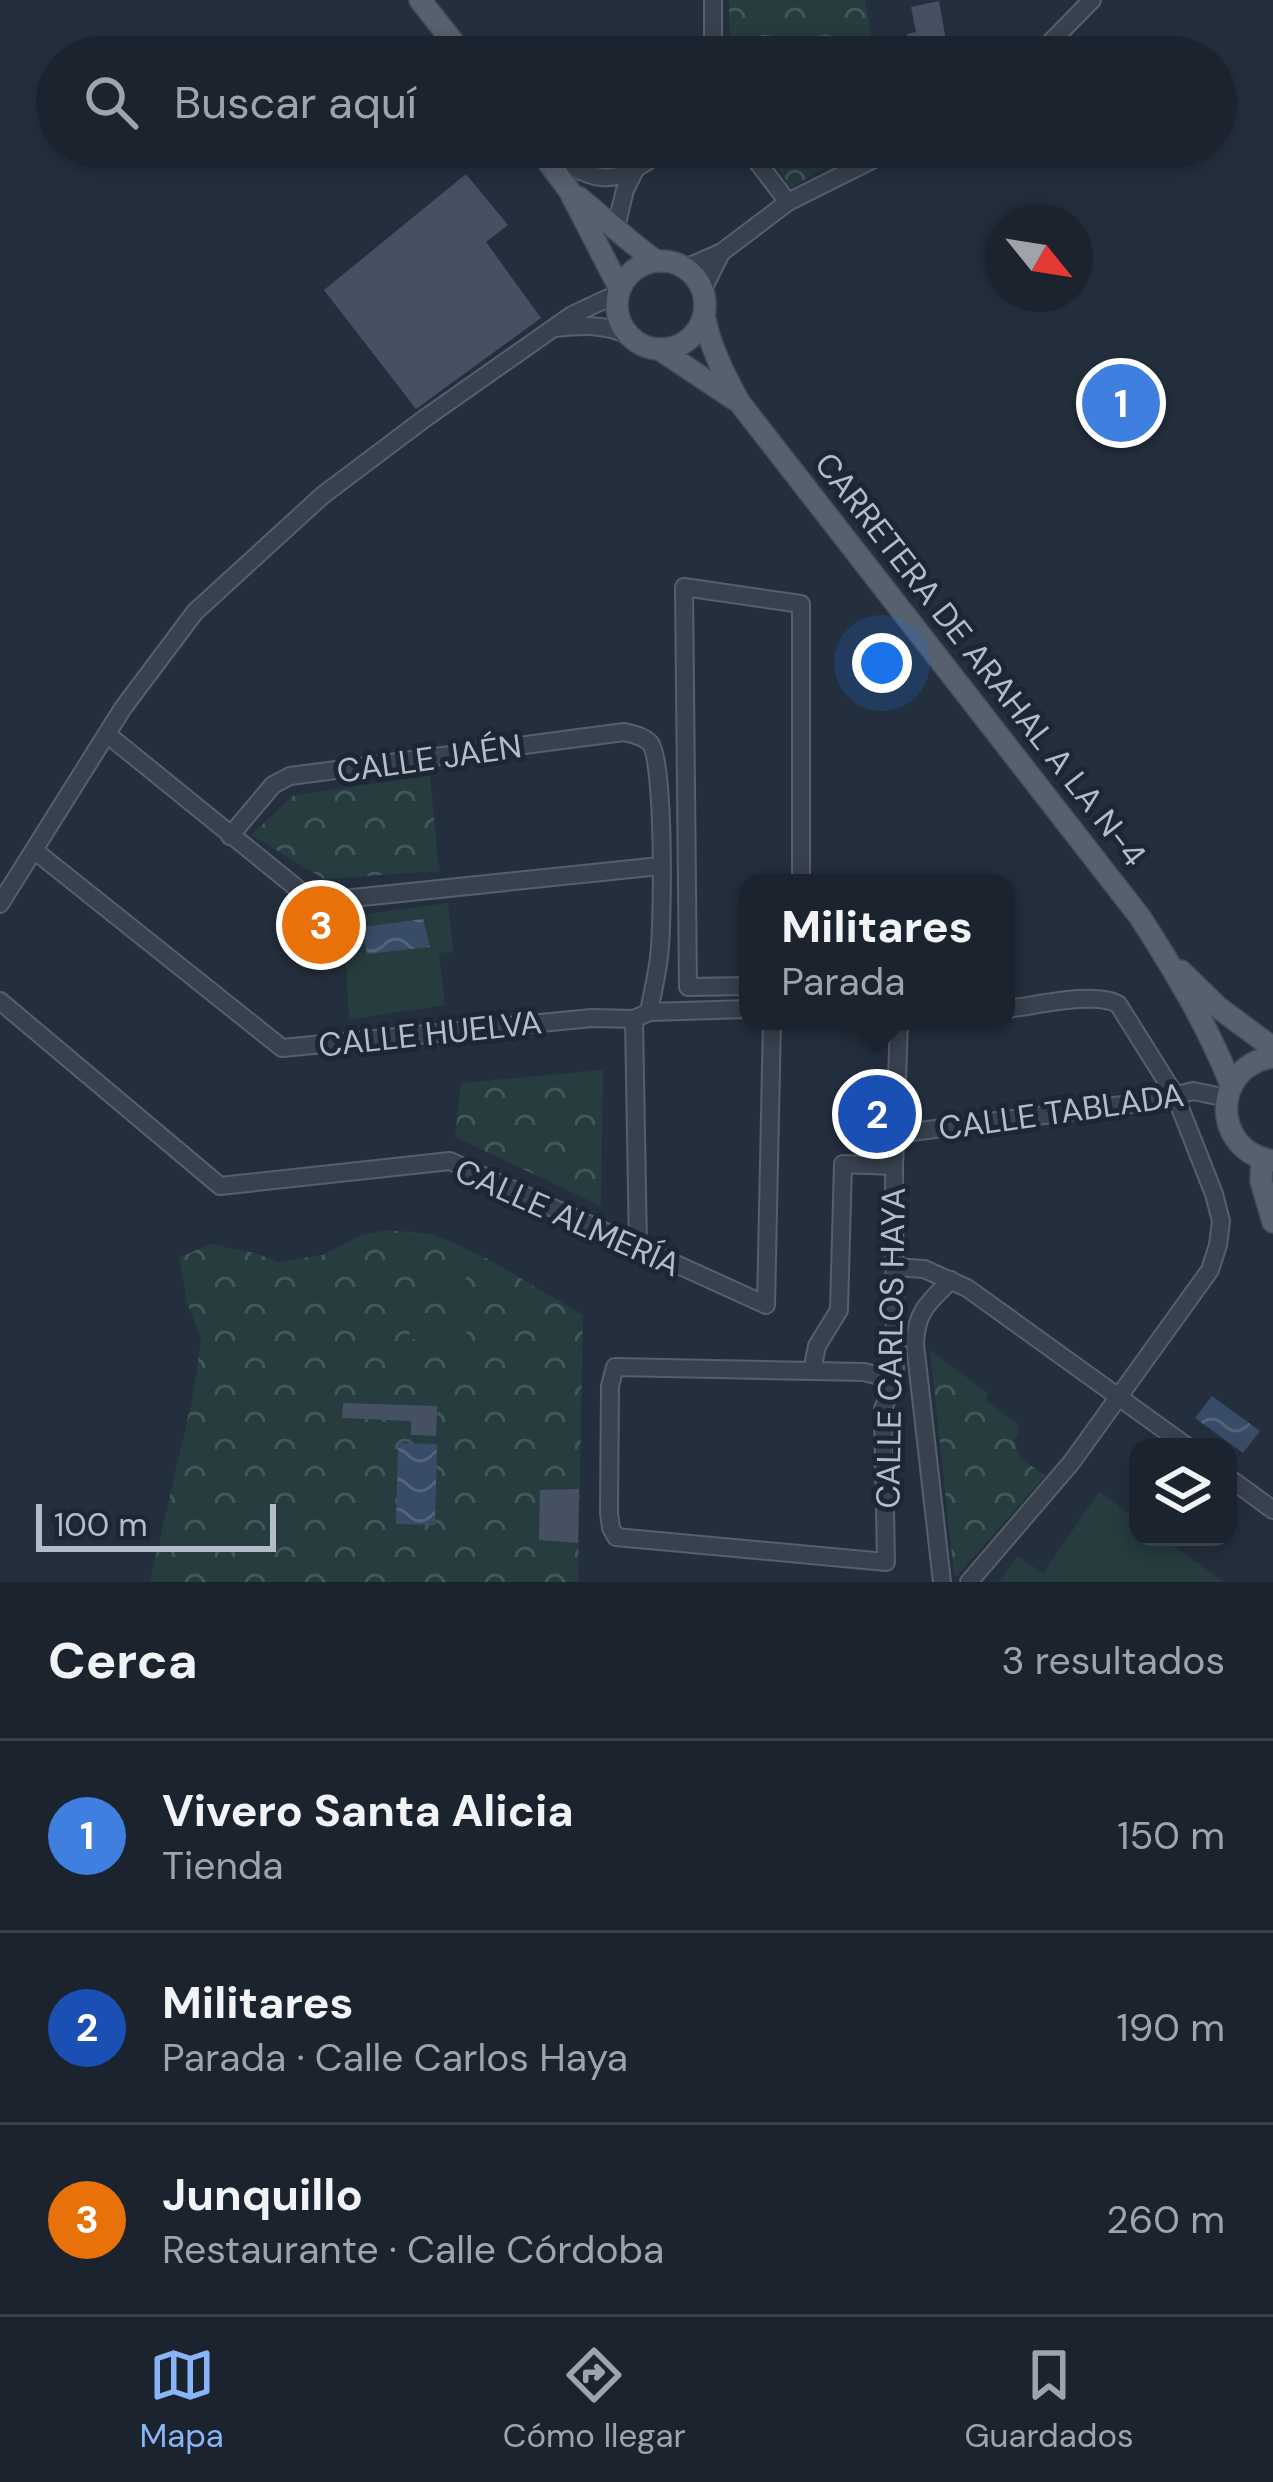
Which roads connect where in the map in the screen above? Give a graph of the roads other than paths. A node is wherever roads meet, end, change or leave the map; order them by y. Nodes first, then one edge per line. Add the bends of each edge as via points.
1 (420, 0) edge
2 (713, 0) edge
3 (1092, 0) edge
4 (448, 36) edge
5 (713, 36) edge
6 (1057, 36) edge
7 (552, 168) edge
8 (574, 168) edge
9 (639, 168) edge
10 (762, 168) edge
11 (856, 168) edge
12 (634, 172) junction
13 (569, 190) junction
14 (788, 202) junction
15 (616, 227) junction
16 (722, 252) junction
17 (656, 261) junction
18 (685, 268) junction
19 (703, 289) junction
20 (620, 291) junction
21 (704, 315) junction
22 (555, 328) junction
23 (629, 335) junction
24 (659, 349) junction
25 (739, 402) junction
26 (108, 735) junction
27 (230, 836) junction
28 (35, 851) junction
29 (660, 866) junction
30 (801, 874) edge
31 (0, 904) edge
32 (1167, 958) junction
33 (739, 986) edge
34 (0, 1001) edge
35 (1015, 1008) edge
36 (739, 1010) edge
37 (642, 1016) junction
38 (772, 1030) edge
39 (899, 1030) edge
40 (1271, 1051) edge
41 (1229, 1092) junction
42 (1175, 1095) junction
43 (896, 1134) junction
44 (1268, 1160) edge
45 (894, 1166) junction
46 (1273, 1222) edge
47 (638, 1248) junction
48 (895, 1267) junction
49 (951, 1280) junction
50 (812, 1371) junction
51 (895, 1380) junction
52 (1120, 1397) junction
53 (1176, 1438) edge
54 (1237, 1484) edge
55 (1273, 1510) edge
56 (942, 1582) edge
57 (970, 1582) edge

1 - 4 main road
2 - 5 street
3 - 6 street
7 - 13 main road
8 - 12 street via 607,179
9 - 12 street
10 - 14 street
11 - 14 street
12 - 15 street
13 - 15 main road
13 - 20 main road
14 - 16 street
15 - 17 main road
16 - 18 street
16 - 19 street
17 - 18 main road
17 - 20 main road via 634,270
18 - 19 main road
19 - 21 main road
20 - 22 street
20 - 23 main road via 617,308
21 - 24 main road via 683,344
21 - 25 main road, CARRETERA DE ARAHAL A LA N-4
22 - 23 street via 610,327
22 - 26 street via 323,495 195,612
23 - 24 main road
24 - 25 main road, CARRETERA DE ARAHAL A LA N-4
25 - 32 main road, CARRETERA DE ARAHAL A LA N-4
26 - 27 street
26 - 28 street
27 - 29 street via 314,902
27 - 29 street, CALLE JAÉN via 290,776 624,733 651,744 657,761
28 - 31 street
28 - 37 street, CALLE HUELVA via 282,1048
29 - 37 street via 660,953
30 - 33 street via 801,604 684,586 688,987
32 - 40 main road, CARRETERA DE ARAHAL A LA N-4
32 - 41 main road, CARRETERA DE ARAHAL A LA N-4 via 1216,1047
34 - 47 street, CALLE ALMERÍA via 220,1186 450,1161
35 - 42 street via 1118,1004
36 - 37 street, CALLE HUELVA
37 - 47 street
38 - 47 street, CALLE ALMERÍA via 766,1304
39 - 43 street, CALLE CARLOS HAYA
40 - 41 main road via 1247,1066
41 - 42 street, CALLE TABLADA
41 - 44 main road, CARRETERA DE ARAHAL A LA N-4 via 1233,1136
42 - 43 street, CALLE TABLADA
42 - 52 street via 1219,1209 1218,1245 1210,1270
43 - 45 street, CALLE CARLOS HAYA
44 - 46 main road via 1261,1181
45 - 48 street, CALLE CARLOS HAYA
45 - 50 street via 843,1163 838,1310
48 - 49 street
48 - 51 street, CALLE CARLOS HAYA
49 - 52 street
49 - 56 street via 922,1310 915,1344
50 - 51 street
50 - 51 street, CALLE CARLOS HAYA via 615,1367 609,1513 616,1538 886,1562 883,1409
52 - 53 street
52 - 57 street
54 - 55 street

